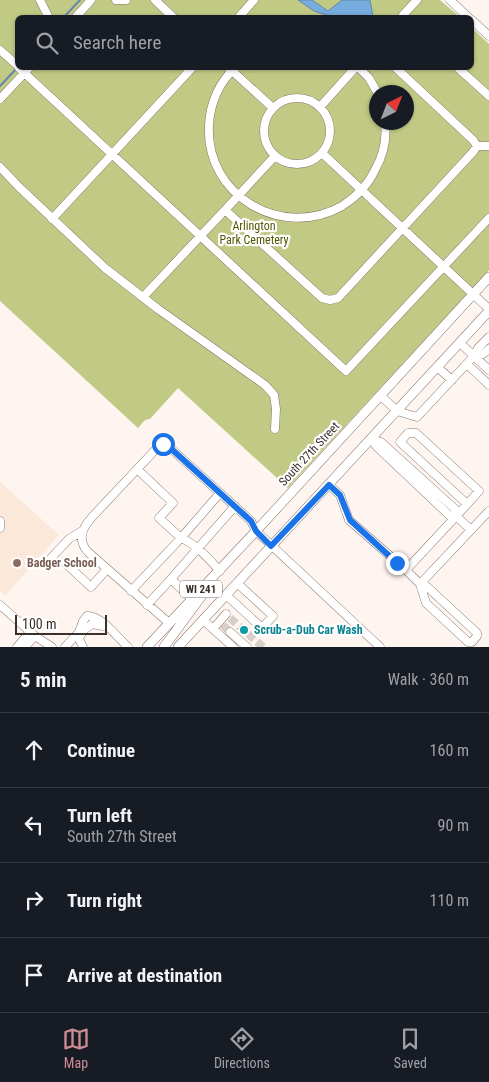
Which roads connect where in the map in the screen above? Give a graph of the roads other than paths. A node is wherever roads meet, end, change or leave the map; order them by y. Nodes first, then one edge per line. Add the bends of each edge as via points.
1 (40, 0) edge
2 (91, 0) edge
3 (116, 0) edge
4 (126, 0) edge
5 (155, 0) edge
6 (254, 0) edge
7 (417, 0) edge
8 (450, 0) edge
9 (47, 15) edge
10 (78, 15) edge
11 (171, 15) edge
12 (241, 15) edge
13 (405, 15) edge
14 (466, 15) edge
15 (474, 23) edge
16 (489, 36) edge
17 (0, 50) edge
18 (15, 62) edge
19 (22, 70) edge
20 (25, 70) edge
21 (190, 70) edge
22 (231, 70) edge
23 (234, 70) edge
24 (353, 70) edge
25 (361, 70) edge
26 (398, 70) edge
27 (460, 70) edge
28 (373, 85) edge
29 (489, 96) edge
30 (0, 99) edge
31 (320, 107) junction
32 (272, 108) junction
33 (385, 130) edge
34 (477, 146) junction
35 (489, 146) edge
36 (112, 153) junction
37 (322, 153) junction
38 (275, 156) junction
39 (0, 166) edge
40 (362, 190) junction
41 (238, 196) junction
42 (225, 210) junction
43 (489, 218) edge
44 (52, 219) junction
45 (403, 228) junction
46 (201, 236) junction
47 (444, 266) junction
48 (489, 277) edge
49 (474, 294) junction
50 (143, 297) junction
51 (489, 310) edge
52 (489, 337) edge
53 (460, 343) junction
54 (489, 349) edge
55 (474, 356) junction
56 (467, 364) junction
57 (437, 367) junction
58 (489, 370) edge
59 (452, 380) junction
60 (489, 385) edge
61 (380, 395) junction
62 (397, 411) junction
63 (275, 429) dead end
64 (372, 438) junction
65 (137, 469) junction
66 (329, 485) junction
67 (220, 493) junction
68 (467, 504) junction
69 (235, 506) junction
70 (489, 511) edge
71 (456, 516) junction
72 (0, 521) edge
73 (0, 528) edge
74 (471, 530) junction
75 (82, 531) junction
76 (256, 531) junction
77 (181, 538) junction
78 (271, 546) junction
79 (198, 548) junction
80 (51, 558) dead end
81 (64, 562) dead end
82 (107, 569) junction
83 (219, 570) junction
84 (406, 570) junction
85 (171, 579) junction
86 (237, 582) junction
87 (421, 583) junction
88 (131, 591) junction
89 (226, 594) junction
90 (192, 599) junction
91 (147, 605) junction
92 (216, 605) junction
93 (0, 606) edge
94 (203, 620) junction
95 (169, 623) junction
96 (213, 629) junction
97 (230, 632) tunnel mouth
98 (32, 634) junction
99 (71, 640) junction
100 (121, 643) edge
101 (17, 647) edge
102 (25, 647) edge
103 (44, 647) edge
104 (52, 647) edge
105 (65, 647) edge
106 (79, 647) edge
107 (83, 647) edge
108 (147, 647) edge
109 (164, 647) edge
110 (178, 647) edge
111 (233, 647) edge
112 (247, 647) edge
113 (380, 647) edge

1 - 9 street
2 - 10 street
3 - 4 street
5 - 11 street
6 - 12 street
7 - 13 street
8 - 14 street
15 - 16 street
17 - 18 street
19 - 30 street
20 - 36 street
21 - 36 street
22 - 41 street via 214,99 209,133 217,166
23 - 32 street
24 - 31 street
25 - 28 street
26 - 34 street
27 - 29 street
31 - 32 street via 305,98 296,97 279,102
31 - 37 street via 330,124 330,134
32 - 38 street via 264,123 264,132 265,141
33 - 40 street via 380,161
34 - 35 street
34 - 45 street
36 - 44 street
36 - 46 street
37 - 38 street via 304,163 294,164
37 - 40 street
38 - 41 street
39 - 44 street
40 - 41 street via 334,210 300,218 266,213
40 - 45 street
41 - 42 street
42 - 45 street via 322,298 330,300 338,298
42 - 46 street
43 - 47 street
44 - 50 street via 105,268
45 - 47 street
46 - 47 street via 346,371
46 - 50 street
47 - 49 street
48 - 49 main road, South 27th Street
49 - 51 street
49 - 61 main road, South 27th Street
50 - 63 street via 265,385 274,395
51 - 53 main road, WI 241
52 - 55 street
53 - 55 street
53 - 57 main road, WI 241
54 - 55 street
55 - 56 street
55 - 58 street
56 - 59 street
56 - 60 street
57 - 59 street
57 - 62 main road, WI 241
59 - 62 street via 417,417
61 - 62 street
61 - 76 main road, South 27th Street
62 - 64 main road, WI 241
64 - 66 main road, WI 241
64 - 71 street via 376,446 449,515
65 - 67 street via 160,445 167,445
65 - 75 street
65 - 77 street via 173,503 159,518
66 - 78 main road, WI 241
66 - 84 street via 340,495 350,520
67 - 69 street
67 - 77 street
68 - 68 street via 479,491 416,433 408,433 400,442
68 - 71 street
69 - 76 street via 251,521
69 - 79 street
70 - 74 street
71 - 74 street
71 - 84 street
72 - 73 street
74 - 87 street
75 - 80 street via 69,539
75 - 82 street via 85,548
76 - 78 street
76 - 83 main road, South 27th Street
77 - 79 street
77 - 88 street
78 - 86 main road, WI 241
78 - 113 street
79 - 83 street
79 - 85 street
81 - 82 street via 91,587
82 - 88 street
83 - 90 main road, WI 241
83 - 109 main road
84 - 87 street
85 - 90 street
85 - 91 street
86 - 89 main road, WI 241
86 - 89 street via 273,616 262,628
87 - 87 street via 426,604 468,642 472,642 477,633
88 - 91 street
89 - 92 main road, WI 241
90 - 95 main road, WI 241
91 - 95 street
92 - 94 main road, WI 241
92 - 96 street via 228,616
93 - 98 street
94 - 96 street
94 - 110 main road, WI 241
95 - 108 main road, WI 241
96 - 111 street
97 - 112 street
98 - 101 street
98 - 102 street
98 - 103 street
98 - 104 street
99 - 100 street via 87,616 92,615
99 - 105 street
99 - 106 street
100 - 107 street via 102,626 92,624 80,636

